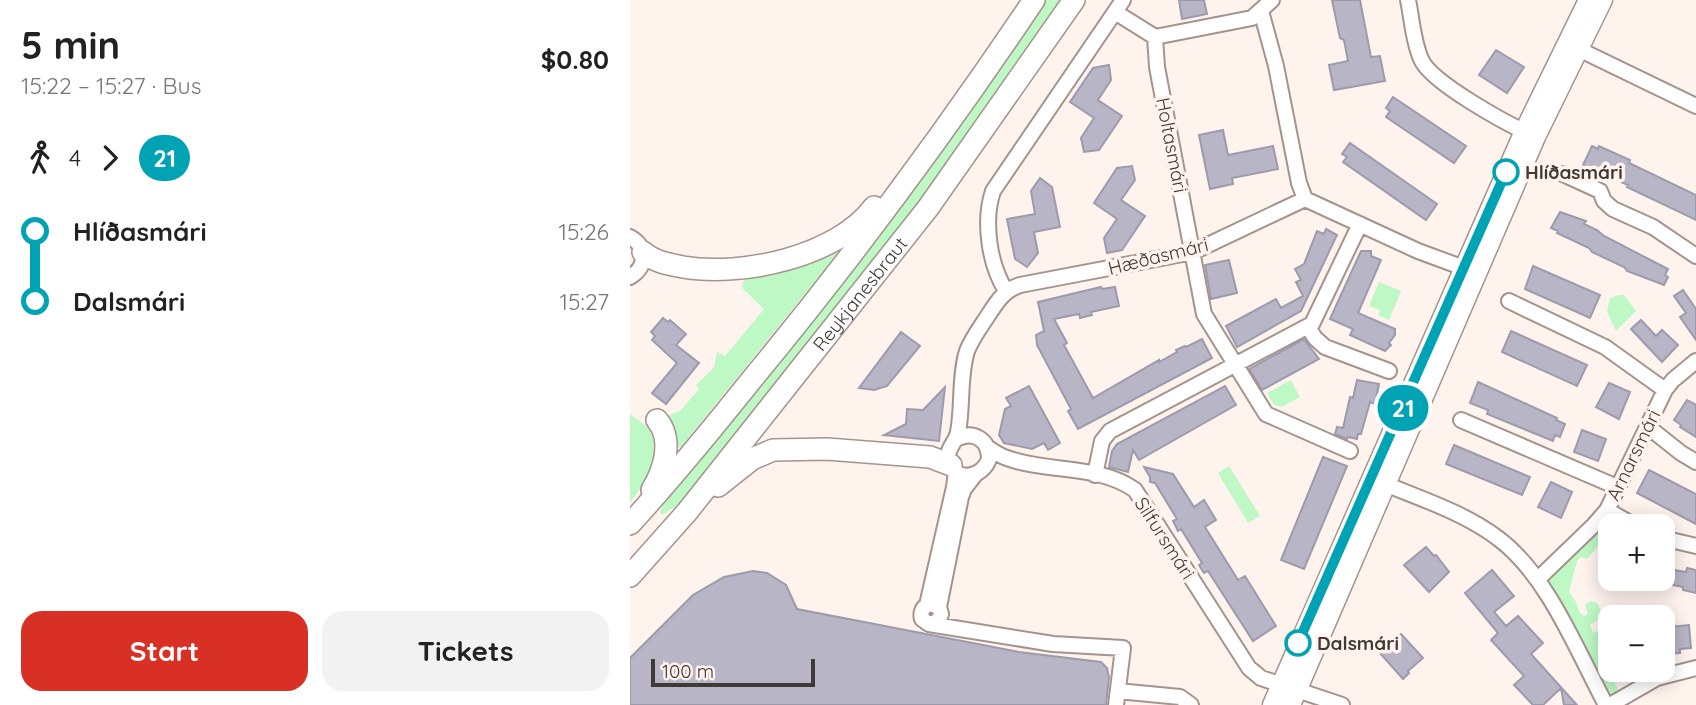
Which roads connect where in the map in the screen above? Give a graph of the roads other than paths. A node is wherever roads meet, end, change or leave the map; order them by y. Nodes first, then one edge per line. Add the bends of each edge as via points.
1 (1074, 0) edge
2 (1086, 0) edge
3 (1272, 0) edge
4 (1408, 0) edge
5 (1588, 0) edge
6 (1604, 0) edge
7 (1029, 6) edge
8 (1119, 6) edge
9 (1261, 11) junction
10 (1154, 37) junction
11 (1572, 46) junction
12 (1035, 57) junction
13 (1696, 106) edge
14 (1530, 134) junction
15 (931, 148) junction
16 (1563, 174) dead end
17 (1305, 199) junction
18 (1360, 224) junction
19 (637, 245) edge
20 (1194, 251) junction
21 (1696, 256) edge
22 (1468, 275) junction
23 (630, 277) edge
24 (1006, 291) junction
25 (1509, 301) dead end
26 (1308, 327) junction
27 (1696, 360) edge
28 (1236, 365) junction
29 (1389, 371) dead end
30 (1665, 390) junction
31 (961, 405) junction
32 (657, 420) dead end
33 (1461, 420) dead end
34 (1647, 426) junction
35 (976, 436) junction
36 (956, 439) junction
37 (987, 447) junction
38 (1350, 451) dead end
39 (1006, 458) junction
40 (1696, 463) edge
41 (987, 464) junction
42 (953, 468) junction
43 (975, 475) junction
44 (1095, 475) junction
45 (1379, 481) junction
46 (1617, 486) junction
47 (1607, 510) junction
48 (687, 512) junction
49 (1614, 514) edge
50 (631, 523) edge
51 (1675, 541) edge
52 (1696, 545) edge
53 (630, 576) edge
54 (1538, 579) junction
55 (936, 608) junction
56 (961, 628) junction
57 (1696, 668) edge
58 (1290, 693) edge
59 (1117, 698) edge
60 (1191, 705) edge
61 (1272, 705) edge
62 (1342, 705) edge
63 (1608, 705) edge

1 - 12 highway, Reykjanesbraut
2 - 12 highway
3 - 9 street
4 - 14 street via 1420,59 1426,67
5 - 11 main road
6 - 11 main road
7 - 15 highway, Reykjanesbraut
8 - 10 street
8 - 24 street via 993,191 987,219
9 - 10 street via 1252,18
9 - 17 street
10 - 20 street, Holtasmári
11 - 13 street
11 - 14 main road
12 - 48 highway, Reykjanesbraut via 928,208
14 - 22 main road
15 - 19 highway via 895,180 854,229 816,249 758,265 717,270 652,260
15 - 50 highway, Reykjanesbraut via 809,309
16 - 21 street via 1600,191 1613,209 1653,227
17 - 18 street
17 - 20 street, Hæðasmári
18 - 22 street via 1418,251 1442,268
18 - 26 street via 1315,322
19 - 23 street via 640,268
20 - 24 street, Hæðasmári
20 - 28 street, Holtasmári via 1204,314
22 - 45 main road
24 - 31 street via 967,351
25 - 30 street via 1605,347
26 - 28 street
26 - 29 street via 1325,347
27 - 30 street, Arnarsmári
28 - 38 street, Holtasmári via 1269,416
28 - 44 street via 1108,433
30 - 34 street, Arnarsmári
31 - 35 street
31 - 36 street
32 - 50 highway via 666,443 661,472
33 - 46 street
34 - 40 street
34 - 46 street, Arnarsmári
35 - 36 street
35 - 37 street
36 - 42 street via 949,449
37 - 39 street, Silfursmári
37 - 41 street
39 - 41 street, Silfursmári
39 - 44 street, Silfursmári
41 - 43 street
42 - 43 street
42 - 48 highway via 930,457 773,450 736,470
42 - 55 street
43 - 55 street via 961,497
44 - 58 street, Silfursmári via 1135,490 1243,661 1261,678
45 - 54 street via 1476,524 1515,552
45 - 58 main road
46 - 47 street, Arnarsmári
47 - 49 street
47 - 54 street, Arnarsmári
48 - 53 highway, Reykjanesbraut
51 - 52 street
54 - 63 street
55 - 56 street
55 - 56 street via 922,609 925,621
56 - 59 street via 1053,643 1123,648
57 - 63 street via 1657,678
58 - 61 main road
58 - 62 street, Silfursmári
59 - 60 street via 1180,697

